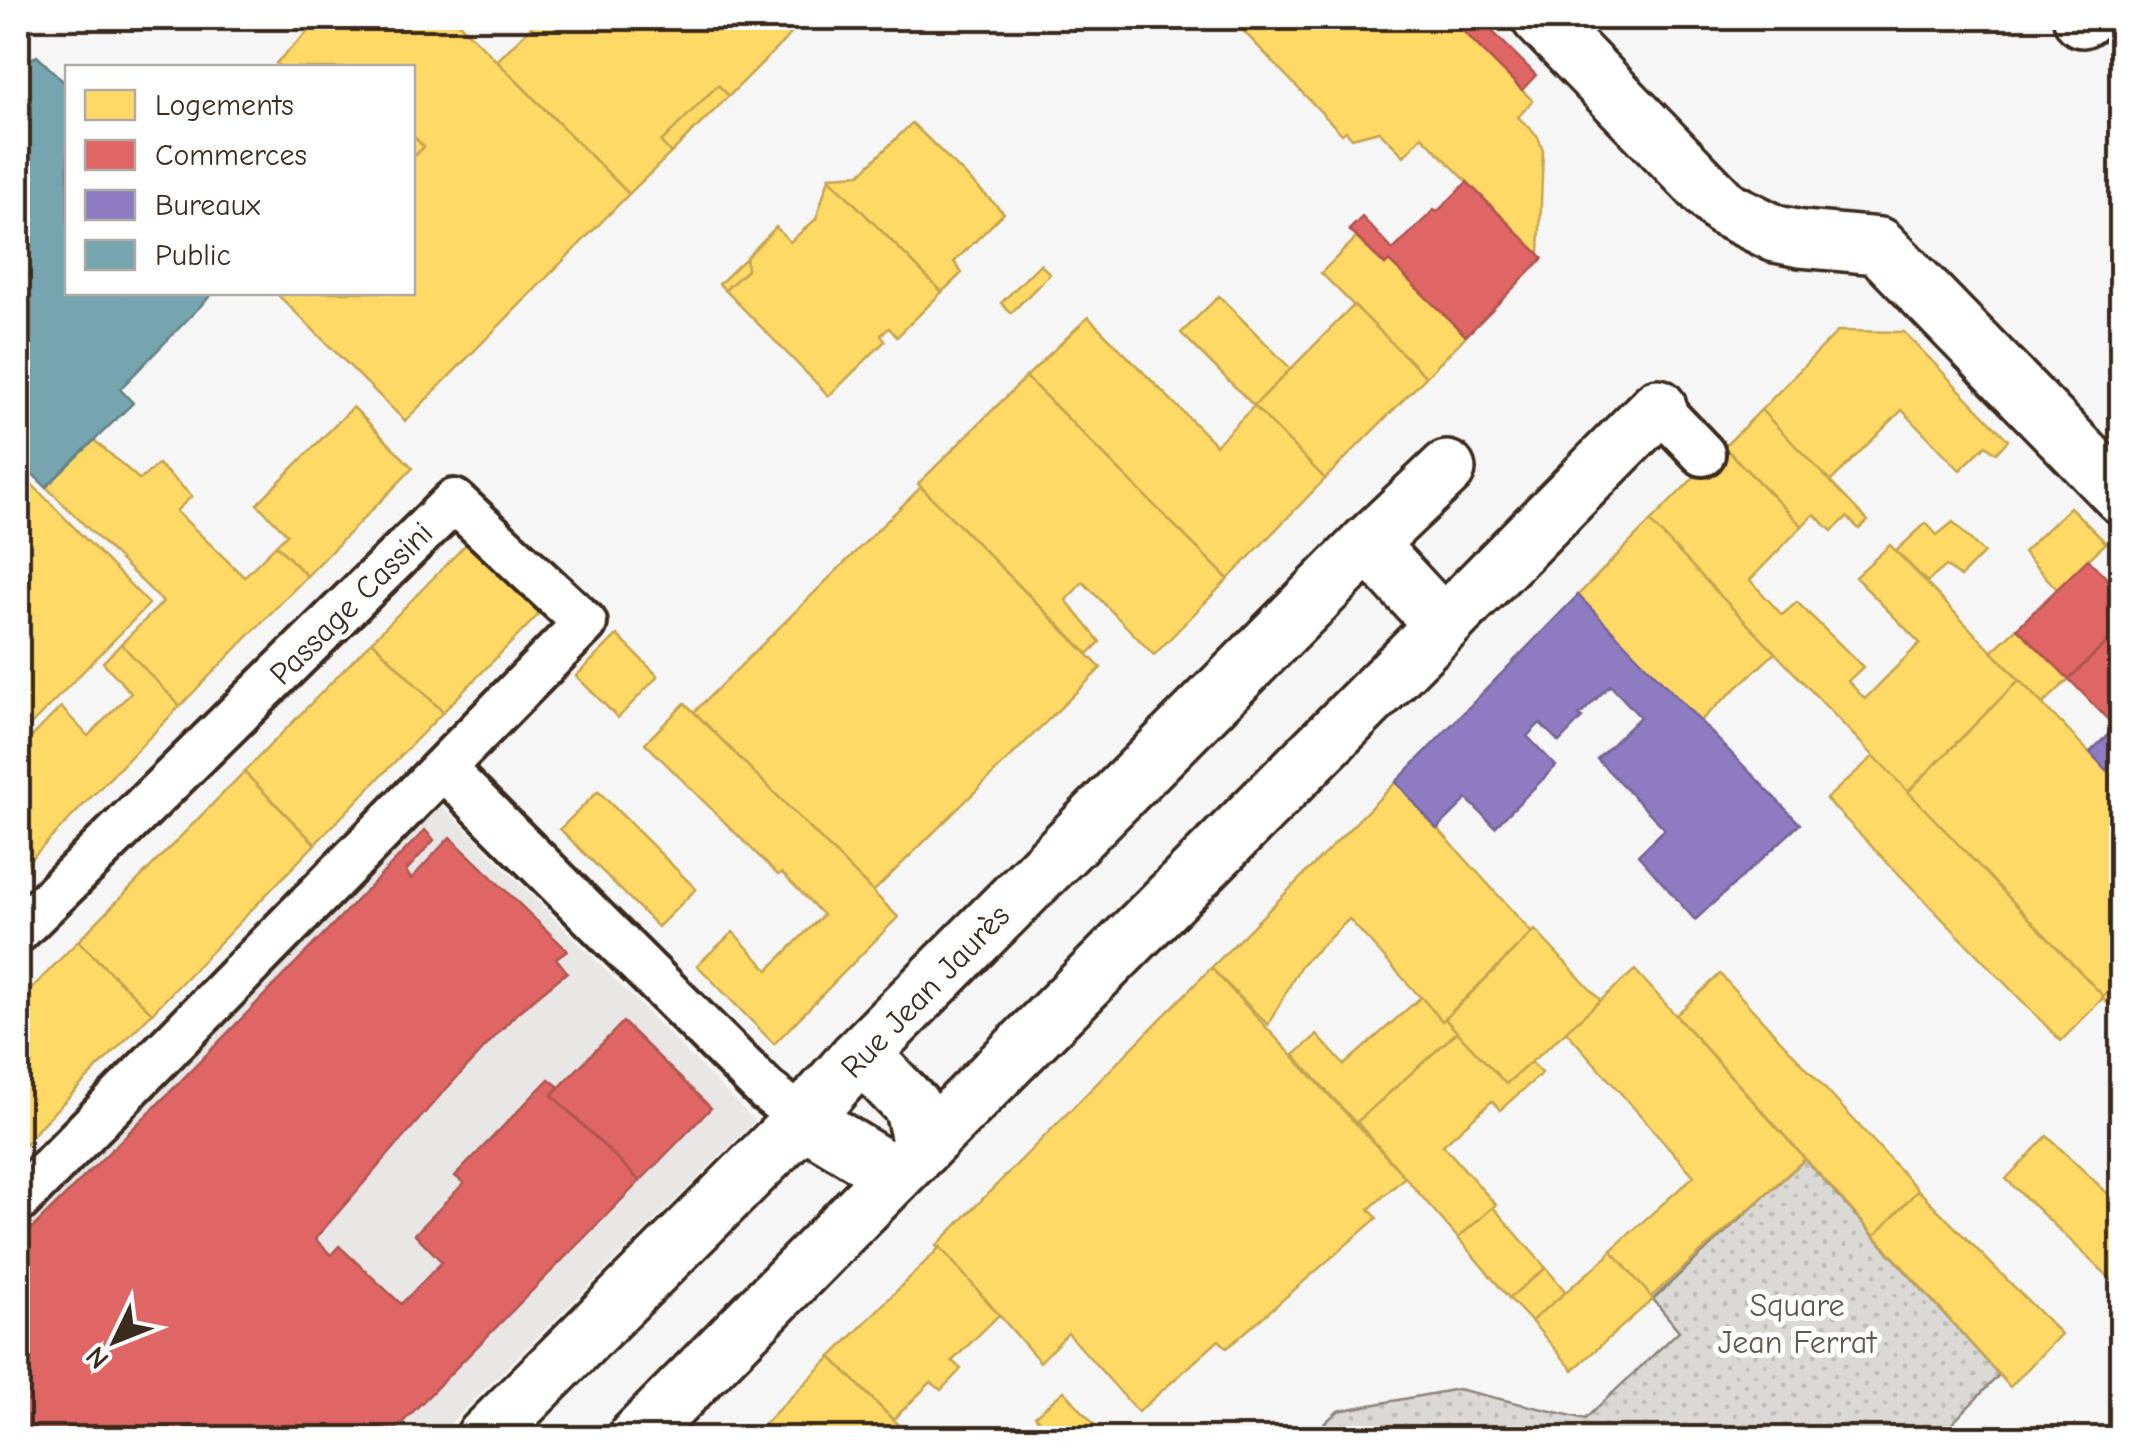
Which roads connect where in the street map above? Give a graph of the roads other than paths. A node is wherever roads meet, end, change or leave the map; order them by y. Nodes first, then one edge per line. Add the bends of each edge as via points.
1 (1540, 18) edge
2 (1658, 407) joint
3 (1704, 454) dead end
4 (1447, 469) dead end
5 (2122, 496) edge
6 (1368, 544) junction
7 (1443, 625) junction
8 (444, 768) junction
9 (18, 931) edge
10 (857, 1058) junction
11 (802, 1119) junction
12 (908, 1161) junction
13 (18, 1201) edge
14 (484, 1438) edge
15 (636, 1438) edge

1 - 5 street via 1724,208 1776,234 1879,246
2 - 3 lane
2 - 7 street
4 - 6 street, Rue Jean Jaurès
6 - 7 street
6 - 10 street, Rue Jean Jaurès
7 - 12 street
8 - 9 lane, Passage Cassini via 586,622 454,501
8 - 11 lane
8 - 13 lane, Passage Cassini
10 - 11 street, Rue Jean Jaurès
10 - 12 street via 912,1106
11 - 12 street
11 - 14 street, Rue Jean Jaurès
12 - 15 street

